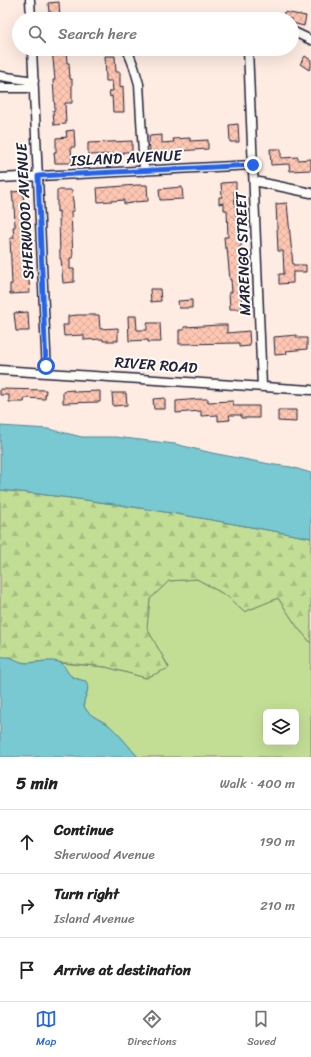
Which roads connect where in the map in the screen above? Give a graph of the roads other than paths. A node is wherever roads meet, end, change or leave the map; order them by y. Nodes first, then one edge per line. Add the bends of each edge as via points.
1 (30, 0) edge
2 (31, 12) edge
3 (299, 34) edge
4 (311, 40) edge
5 (32, 56) edge
6 (130, 56) edge
7 (248, 56) edge
8 (0, 76) edge
9 (34, 84) junction
10 (0, 88) edge
11 (253, 165) junction
12 (144, 171) junction
13 (38, 176) junction
14 (0, 178) edge
15 (254, 181) junction
16 (311, 193) edge
17 (0, 370) edge
18 (47, 373) junction
19 (262, 386) junction
20 (311, 390) edge

1 - 2 street
3 - 4 street
5 - 9 street, SHERWOOD AVENUE
6 - 12 street via 138,84
7 - 11 street, MARENGO STREET
8 - 9 street
9 - 10 street
9 - 13 street, SHERWOOD AVENUE
11 - 12 street, ISLAND AVENUE
11 - 15 street, MARENGO STREET
12 - 13 street, ISLAND AVENUE
13 - 14 street, ISLAND AVENUE
13 - 18 street, SHERWOOD AVENUE
15 - 16 street
15 - 19 street, MARENGO STREET
17 - 18 street, RIVER ROAD
18 - 19 street, RIVER ROAD
19 - 20 street, RIVER ROAD

